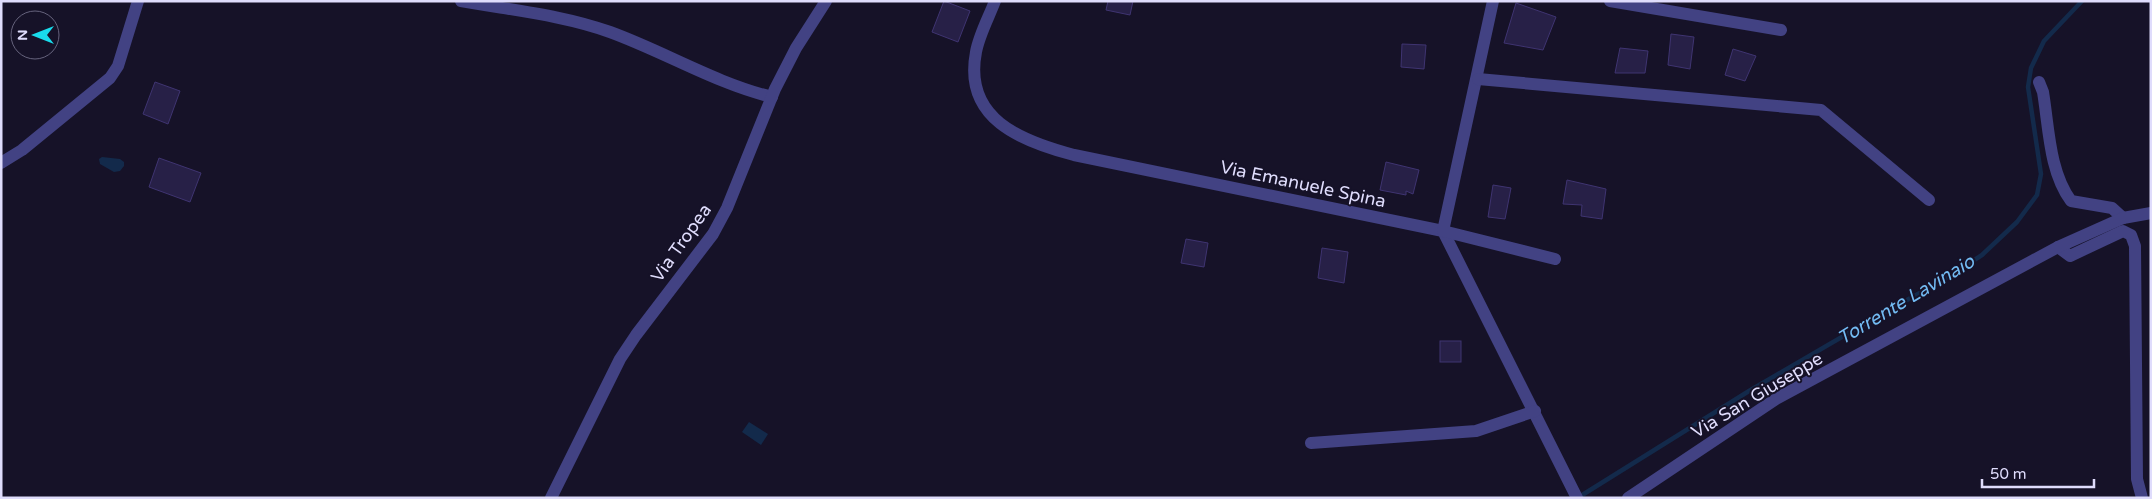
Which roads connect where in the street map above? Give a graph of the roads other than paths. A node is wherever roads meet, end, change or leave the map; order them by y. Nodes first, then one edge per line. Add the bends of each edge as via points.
1 (138, 1) edge
2 (461, 1) edge
3 (826, 1) edge
4 (995, 1) edge
5 (1493, 1) edge
6 (1610, 1) edge
7 (519, 6) edge
8 (1781, 30) dead end
9 (1478, 79) junction
10 (2039, 82) dead end
11 (772, 97) junction
12 (1, 163) edge
13 (1928, 200) dead end
14 (2151, 213) edge
15 (2123, 218) junction
16 (1443, 231) junction
17 (2058, 247) junction
18 (1554, 259) dead end
19 (1535, 411) junction
20 (1311, 443) dead end
21 (551, 498) edge
22 (1577, 498) edge
23 (1628, 498) edge
24 (2142, 498) edge

1 - 12 street via 118,66 110,78 22,150
2 - 7 street
3 - 11 street, Via Tropea via 796,48
4 - 16 street, Via Emanuele Spina via 976,50 975,87 995,118 1012,133 1040,146 1074,155
5 - 9 street
6 - 8 street
7 - 11 street via 585,23 744,90
9 - 13 street via 1821,110
9 - 16 street
10 - 15 street via 2054,162 2063,190 2071,201 2112,208
11 - 21 street, Via Tropea via 727,208 713,234 620,359
14 - 15 street, Via San Giuseppe
15 - 17 street, Via San Giuseppe
16 - 18 street, Via Emanuele Spina
16 - 19 street
17 - 23 street, Via San Giuseppe via 1776,400
17 - 24 street via 2070,256 2123,232 2131,236 2136,246 2137,479
19 - 20 street via 1476,431
19 - 22 street

